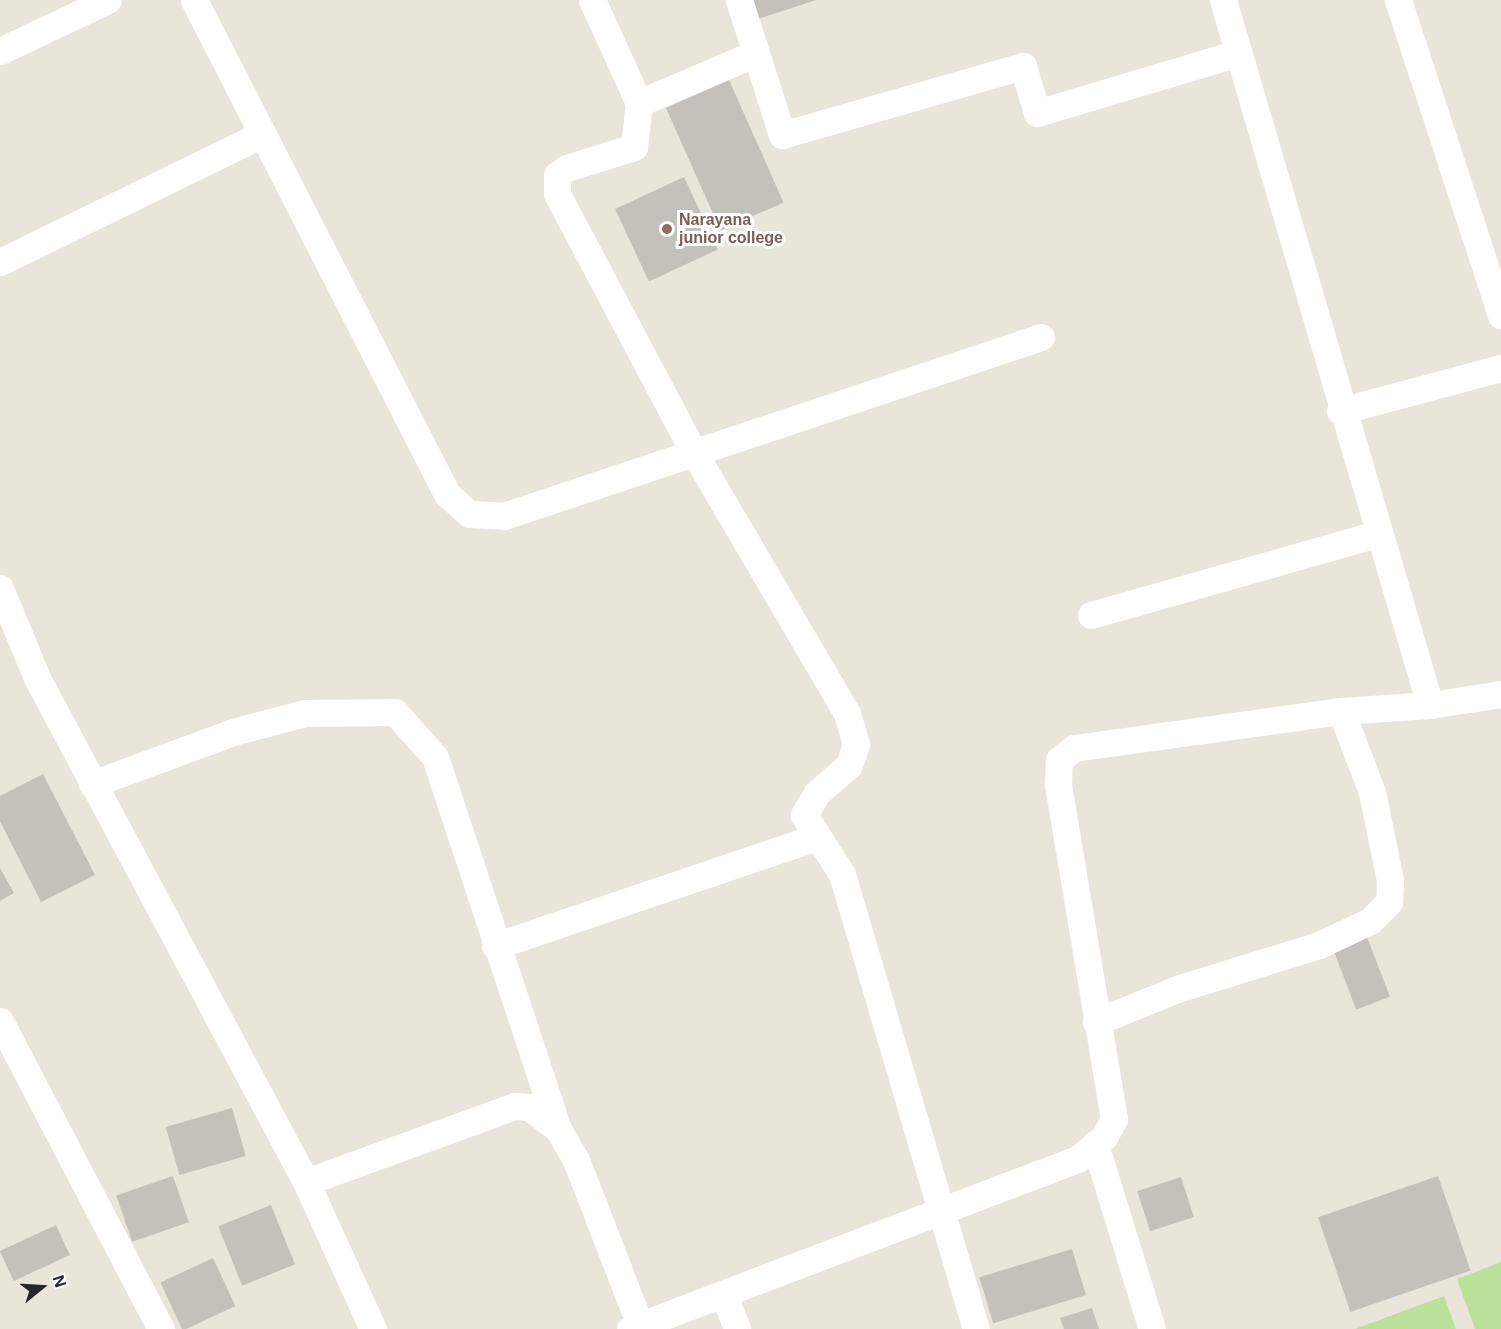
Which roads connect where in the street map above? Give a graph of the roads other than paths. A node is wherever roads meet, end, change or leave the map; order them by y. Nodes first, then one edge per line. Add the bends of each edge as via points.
1 (108, 0) edge
2 (194, 0) edge
3 (592, 0) edge
4 (739, 0) edge
5 (1223, 0) edge
6 (1398, 0) edge
7 (0, 51) edge
8 (756, 53) junction
9 (1238, 53) junction
10 (639, 104) junction
11 (262, 134) junction
12 (0, 262) edge
13 (1501, 316) edge
14 (1041, 337) dead end
15 (1501, 368) edge
16 (1340, 411) junction
17 (696, 456) junction
18 (1378, 534) junction
19 (0, 588) edge
20 (1091, 615) dead end
21 (1501, 694) edge
22 (1430, 705) junction
23 (1341, 711) junction
24 (92, 784) junction
25 (814, 838) junction
26 (495, 946) junction
27 (0, 1021) edge
28 (1096, 1022) junction
29 (558, 1129) junction
30 (1095, 1144) junction
31 (306, 1182) junction
32 (941, 1208) junction
33 (724, 1296) junction
34 (635, 1327) edge
35 (161, 1329) edge
36 (373, 1329) edge
37 (737, 1329) edge
38 (976, 1329) edge
39 (1152, 1329) edge

1 - 7 street
2 - 11 street
3 - 10 street
4 - 8 street
5 - 9 street
6 - 13 street
8 - 9 street via 782,135 1023,66 1037,113
8 - 10 street
9 - 16 street
10 - 17 street via 634,147 567,168 557,175 557,194
11 - 12 street
11 - 17 street via 447,495 469,514 504,516
14 - 17 street
15 - 16 street
16 - 18 street
17 - 25 street via 847,713 856,744 849,765 817,793 804,815
18 - 20 street
18 - 22 street
19 - 24 street via 37,678
21 - 22 street
22 - 23 street
23 - 28 street via 1372,792 1390,880 1389,903 1370,921 1319,945 1177,988
23 - 28 street via 1096,742 1074,748 1059,760
24 - 26 street via 233,732 305,713 395,712 435,757
24 - 31 street
25 - 26 street
25 - 32 street via 842,874
26 - 29 street
27 - 35 street
28 - 30 street via 1114,1119
29 - 31 street via 529,1107 515,1106
29 - 34 street via 576,1160
30 - 32 street via 1079,1158
30 - 39 street
31 - 36 street
32 - 33 street
32 - 38 street
33 - 34 street
33 - 37 street

